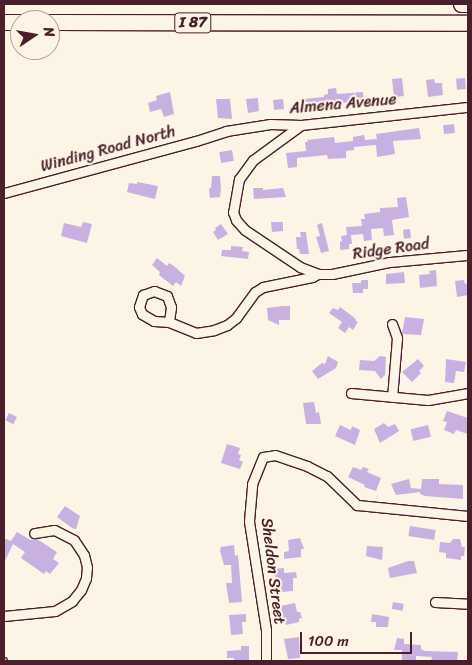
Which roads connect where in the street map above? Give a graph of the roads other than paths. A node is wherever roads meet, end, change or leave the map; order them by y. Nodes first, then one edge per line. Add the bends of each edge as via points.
1 (461, 4) edge
2 (468, 4) edge
3 (60, 22) edge
4 (418, 23) junction
5 (468, 23) edge
6 (468, 29) edge
7 (468, 107) edge
8 (301, 125) junction
9 (220, 133) joint
10 (4, 192) edge
11 (468, 255) edge
12 (318, 274) junction
13 (169, 322) dead end
14 (392, 324) dead end
15 (351, 392) dead end
16 (466, 393) edge
17 (392, 397) junction
18 (468, 516) edge
19 (34, 533) dead end
20 (435, 602) dead end
21 (468, 604) edge
22 (4, 616) edge
23 (266, 661) edge

1 - 2 highway
3 - 4 highway, I 87
4 - 5 highway, I 87
4 - 6 highway
7 - 8 street, Almena Avenue
8 - 9 street, Almena Avenue via 270,124
8 - 12 street via 253,160 239,179 233,212 240,226 267,246 300,267
9 - 10 street, Winding Road North
11 - 12 street, Ridge Road via 389,262
12 - 13 street, Ridge Road via 263,287 255,292 236,318 214,330 196,332
14 - 17 street via 397,338
15 - 17 street
16 - 17 street via 428,400
18 - 23 street, Sheldon Street via 357,505 327,476 275,455 263,457 252,484 250,521 266,630
19 - 22 street via 54,530 74,540 84,555 86,578 72,602 55,610
20 - 21 street

